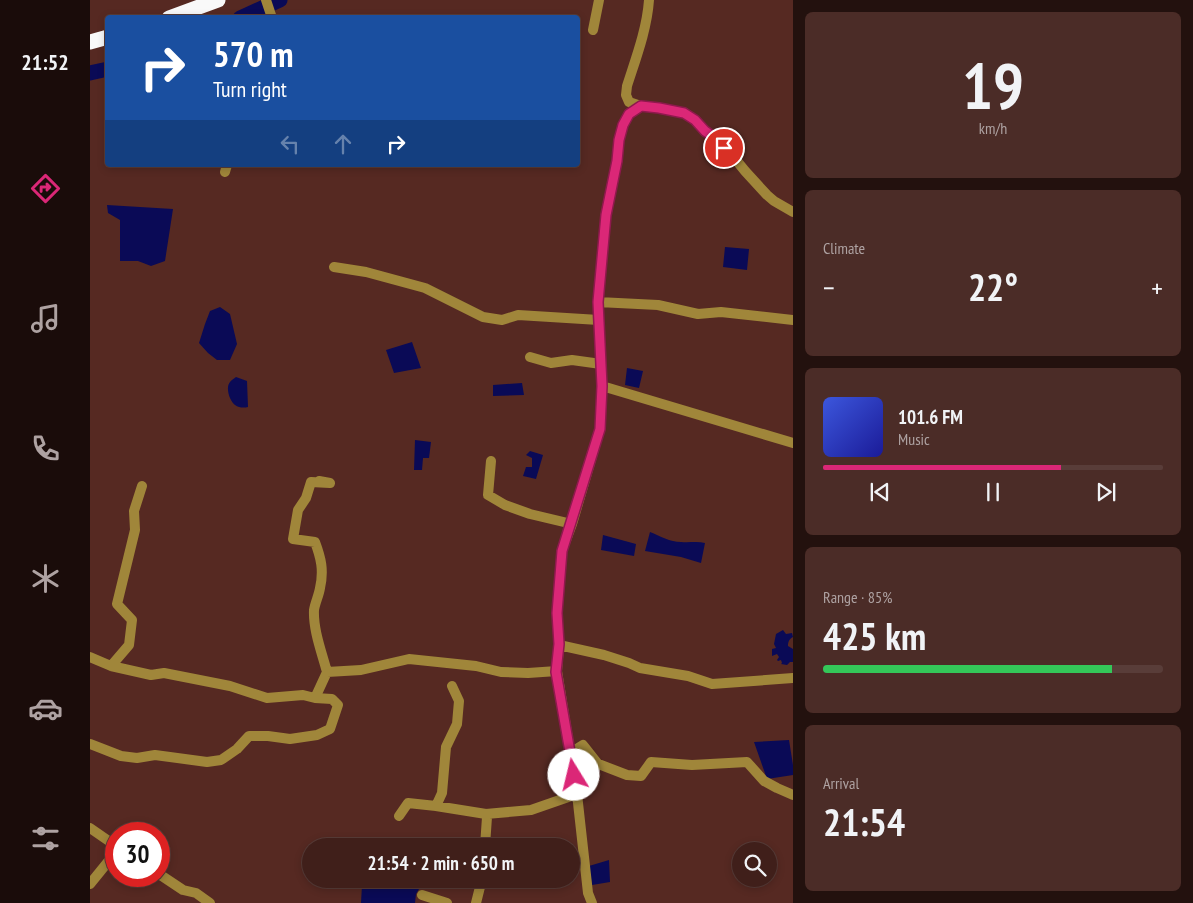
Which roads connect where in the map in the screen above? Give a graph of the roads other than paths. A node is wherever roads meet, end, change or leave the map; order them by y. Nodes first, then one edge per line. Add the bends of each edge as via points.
1 (218, 0) edge
2 (266, 0) edge
3 (599, 0) edge
4 (650, 0) edge
5 (177, 15) edge
6 (271, 15) edge
7 (593, 30) dead end
8 (105, 38) edge
9 (90, 42) edge
10 (641, 106) junction
11 (793, 212) edge
12 (334, 267) dead end
13 (598, 302) junction
14 (599, 320) junction
15 (793, 320) edge
16 (530, 357) dead end
17 (601, 364) junction
18 (602, 386) junction
19 (793, 444) edge
20 (491, 461) dead end
21 (319, 481) dead end
22 (142, 486) dead end
23 (572, 524) junction
24 (559, 644) junction
25 (90, 657) edge
26 (111, 666) junction
27 (327, 672) junction
28 (556, 672) junction
29 (793, 678) edge
30 (452, 686) dead end
31 (315, 698) junction
32 (90, 744) edge
33 (570, 753) junction
34 (577, 794) junction
35 (793, 795) edge
36 (436, 806) junction
37 (486, 814) junction
38 (399, 816) dead end
39 (90, 828) edge
40 (105, 838) edge
41 (485, 838) edge
42 (105, 866) edge
43 (170, 881) edge
44 (90, 884) edge
45 (480, 888) edge
46 (424, 899) edge
47 (210, 903) edge
48 (447, 903) edge
49 (476, 903) edge
50 (592, 903) edge

1 - 5 highway
2 - 6 street
3 - 7 street
4 - 10 street via 626,95 629,102
8 - 9 highway
10 - 11 street via 684,113 695,120 732,155 767,196
10 - 13 street via 629,114 619,140 606,215
12 - 14 street via 425,288 483,317 502,320 518,315
13 - 14 street
13 - 15 street via 658,305 698,314 721,312
14 - 17 street
16 - 17 street via 551,363 572,360
17 - 18 street
18 - 19 street
18 - 23 street via 600,429
20 - 23 street via 488,495 530,514
21 - 27 street via 330,483 311,482 298,510 293,539 315,542 319,554 323,572 314,610
22 - 26 street via 134,511 135,530 117,604 132,620 129,645
23 - 24 street via 562,551 557,613
24 - 28 street
24 - 29 street via 640,668 688,676 712,684
25 - 26 street
26 - 31 street via 202,680 267,698 304,695
27 - 28 street via 361,670 409,659 501,672
27 - 31 street
28 - 33 street
30 - 36 street via 459,701 458,724 446,747 442,793
31 - 32 street via 332,699 338,705 330,729 317,735 290,739 249,736 221,760 207,762 155,755 137,758 121,756
33 - 34 street
33 - 35 street via 627,776 641,776 651,762 692,765 747,762 764,781
34 - 37 street via 531,810
34 - 50 street via 588,893
36 - 37 street
36 - 38 street via 408,803
37 - 41 street
39 - 40 street
42 - 44 street
43 - 47 street
45 - 49 street
46 - 48 street

